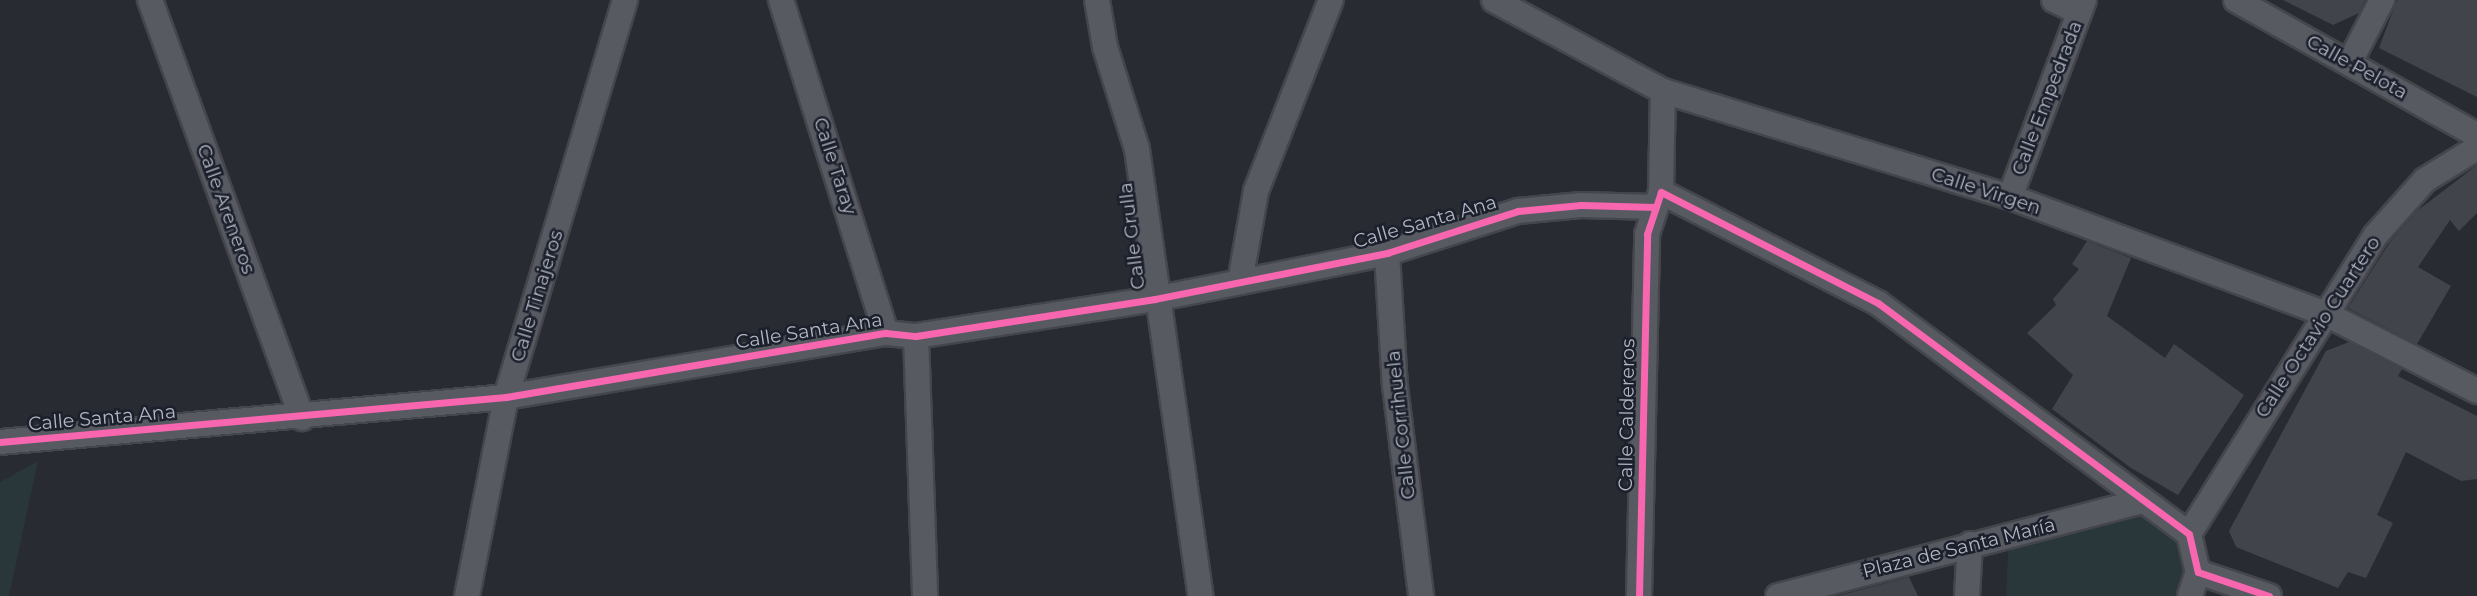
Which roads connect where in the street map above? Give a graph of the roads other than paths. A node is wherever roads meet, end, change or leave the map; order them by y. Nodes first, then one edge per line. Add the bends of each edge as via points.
1 (150, 0) edge
2 (625, 0) edge
3 (781, 0) edge
4 (1097, 0) edge
5 (1331, 0) edge
6 (1494, 0) edge
7 (2054, 0) edge
8 (2236, 0) edge
9 (2382, 0) edge
10 (2082, 6) edge
11 (2350, 62) junction
12 (1664, 91) junction
13 (2477, 135) edge
14 (2477, 148) edge
15 (2010, 197) junction
16 (1658, 200) junction
17 (1387, 253) junction
18 (1240, 282) junction
19 (1155, 299) junction
20 (2324, 313) junction
21 (886, 332) junction
22 (916, 336) junction
23 (2477, 391) edge
24 (506, 397) junction
25 (302, 418) junction
26 (0, 442) edge
27 (2140, 502) junction
28 (2189, 534) junction
29 (1970, 544) junction
30 (2198, 572) junction
31 (467, 596) edge
32 (925, 596) edge
33 (1201, 596) edge
34 (1421, 596) edge
35 (1639, 596) edge
36 (1778, 596) edge
37 (1966, 596) edge
38 (2190, 596) edge
39 (2269, 596) edge

1 - 25 street, Calle Areneros
2 - 24 street, Calle Tinajeros
3 - 21 street, Calle Taray
4 - 19 street, Calle Grulla via 1105,47 1138,149
5 - 18 street via 1256,191
6 - 12 street, Calle Virgen
7 - 10 street
8 - 11 street, Calle Pelota
9 - 11 street
10 - 15 street, Calle Empedrada
11 - 13 street, Calle Pelota
12 - 15 street, Calle Virgen
12 - 16 street
14 - 20 street, Calle Octavio Cuartero via 2425,180 2375,236
15 - 20 street, Calle Virgen
16 - 17 street, Calle Santa Ana via 1518,211
16 - 27 street, Calle Santa Ana via 1878,303
16 - 35 street, Calle Caldereros via 1647,234
17 - 18 street, Calle Santa Ana
17 - 34 street, Calle Corrihuela via 1395,386
18 - 19 street, Calle Santa Ana
19 - 22 street, Calle Santa Ana
19 - 33 street, Calle Grulla
20 - 23 street, Calle Virgen
20 - 28 street, Calle Octavio Cuartero
21 - 22 street, Calle Santa Ana
21 - 24 street, Calle Santa Ana
22 - 32 street
24 - 25 street, Calle Santa Ana
24 - 31 street, Calle Tinajeros
25 - 26 street, Calle Santa Ana
27 - 28 street, Calle Santa Ana
27 - 29 street, Plaza de Santa María
28 - 30 street
29 - 36 street, Plaza de Santa María
29 - 37 street
30 - 38 street
30 - 39 street

